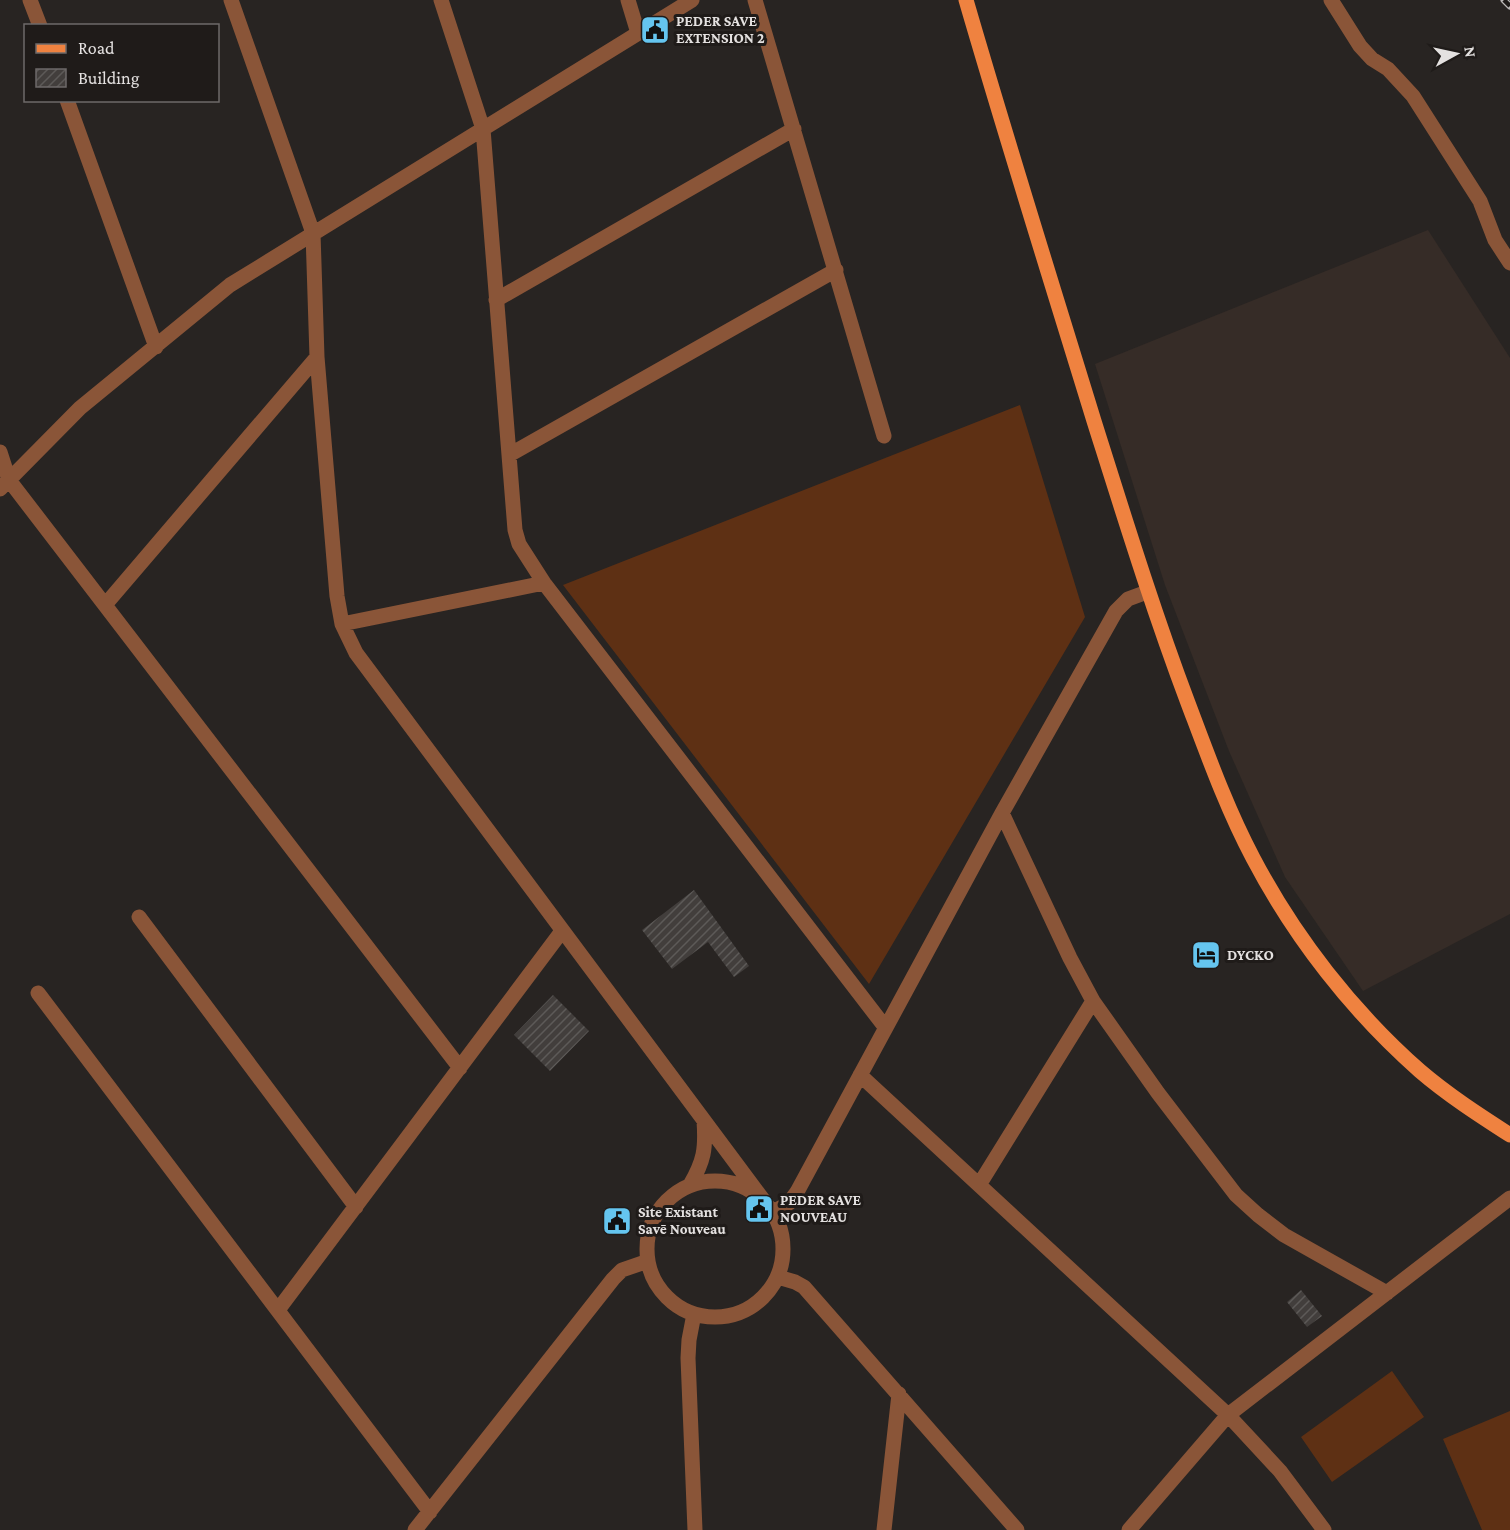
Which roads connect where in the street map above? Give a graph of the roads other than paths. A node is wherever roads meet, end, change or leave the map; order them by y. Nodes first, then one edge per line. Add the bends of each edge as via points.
1 (30, 0) edge
2 (231, 0) edge
3 (441, 0) edge
4 (628, 0) edge
5 (692, 0) edge
6 (755, 0) edge
7 (966, 0) edge
8 (1331, 0) edge
9 (39, 24) edge
10 (638, 33) junction
11 (68, 102) edge
12 (483, 129) junction
13 (794, 129) junction
14 (313, 233) junction
15 (1510, 264) edge
16 (836, 270) junction
17 (496, 300) junction
18 (156, 347) junction
19 (317, 357) junction
20 (884, 436) dead end
21 (0, 452) edge
22 (509, 455) junction
23 (4, 484) edge
24 (544, 583) junction
25 (1147, 592) junction
26 (105, 605) junction
27 (342, 624) junction
28 (1002, 813) junction
29 (139, 917) dead end
30 (562, 931) junction
31 (38, 993) dead end
32 (1093, 1001) junction
33 (885, 1027) junction
34 (460, 1068) junction
35 (860, 1075) junction
36 (704, 1122) junction
37 (1510, 1135) edge
38 (690, 1185) junction
39 (979, 1185) junction
40 (1510, 1198) edge
41 (356, 1207) junction
42 (768, 1207) junction
43 (648, 1262) junction
44 (778, 1276) junction
45 (1387, 1293) junction
46 (278, 1310) junction
47 (694, 1314) junction
48 (899, 1394) junction
49 (1228, 1415) junction
50 (430, 1512) junction
51 (416, 1530) edge
52 (695, 1530) edge
53 (884, 1530) edge
54 (1017, 1530) edge
55 (1129, 1530) edge
56 (1324, 1530) edge

1 - 9 street
2 - 14 street
3 - 12 street
4 - 10 street
5 - 10 street
6 - 13 street
7 - 25 main road
8 - 15 street via 1360,46 1413,96 1480,201 1495,240
10 - 12 street
11 - 18 street
12 - 14 street
12 - 17 street
13 - 16 street
13 - 17 street
14 - 18 street via 230,285
14 - 19 street
16 - 20 street
16 - 22 street
17 - 22 street
18 - 23 street via 80,408
19 - 26 street
19 - 27 street
21 - 23 street
22 - 24 street via 515,530 519,544
23 - 26 street
24 - 27 street
24 - 33 street
25 - 28 street via 1128,599 1116,611
25 - 37 main road via 1236,823 1297,930 1358,1008 1420,1071
26 - 34 street
27 - 30 street via 356,653
28 - 32 street
28 - 33 street
29 - 41 street
30 - 34 street
30 - 36 street
31 - 46 street
32 - 39 street
32 - 45 street via 1236,1195 1284,1234
33 - 35 street
34 - 41 street
35 - 39 street
35 - 42 street via 797,1192 789,1203
36 - 38 street via 704,1160
36 - 42 street
38 - 42 street via 703,1181 730,1182 748,1189
38 - 43 street via 668,1200 652,1222
39 - 49 street
40 - 45 street
41 - 46 street
42 - 44 street via 779,1224 783,1244
43 - 47 street via 666,1297
43 - 50 street via 622,1270 613,1279
44 - 47 street via 763,1299 741,1313 714,1318
44 - 48 street via 804,1287
45 - 49 street
46 - 50 street
47 - 52 street via 688,1358
48 - 53 street
48 - 54 street
49 - 55 street
49 - 56 street via 1280,1471
50 - 51 street

